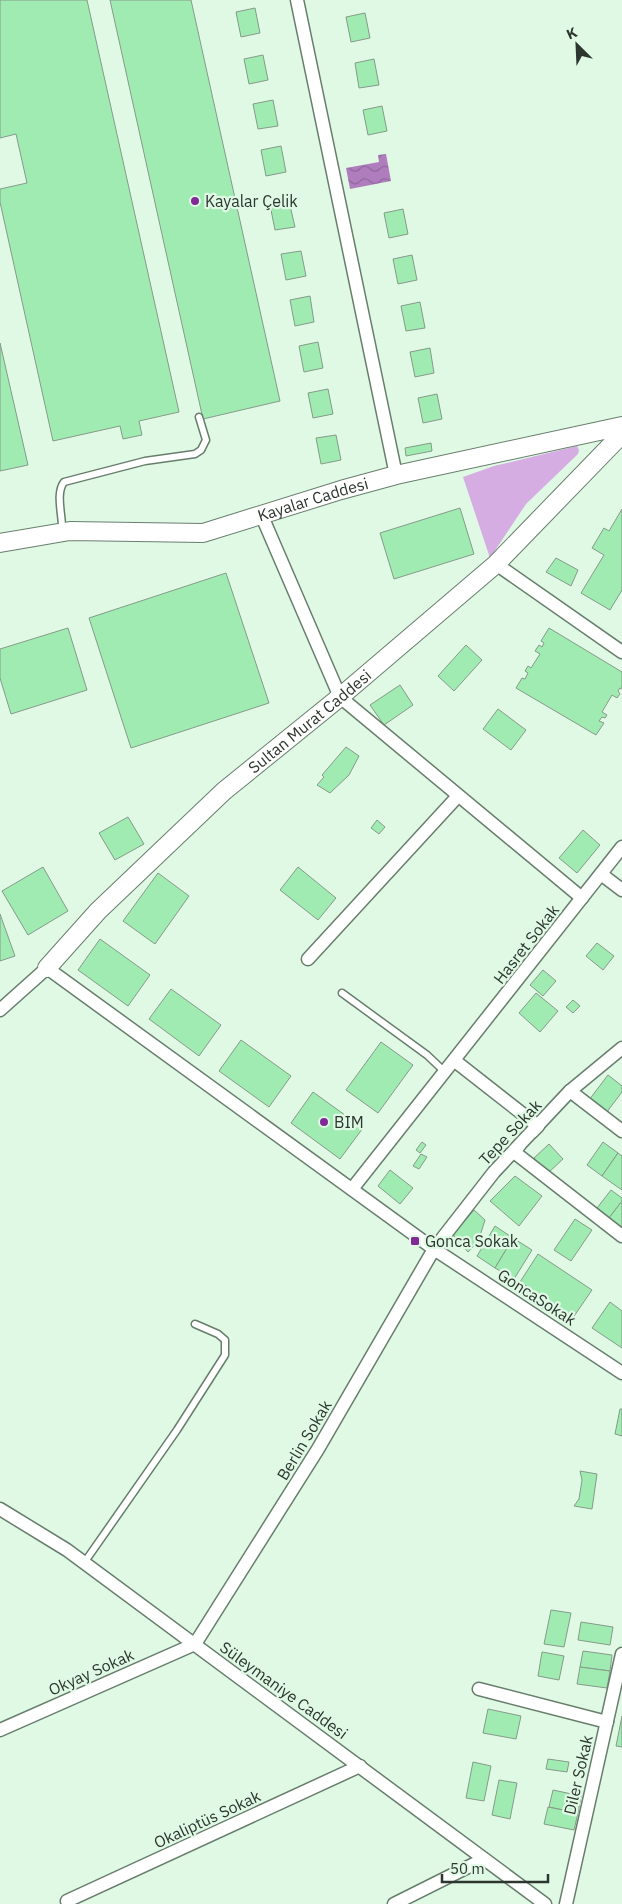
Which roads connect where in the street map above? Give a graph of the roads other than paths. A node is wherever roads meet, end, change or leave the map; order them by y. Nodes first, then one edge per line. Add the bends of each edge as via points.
1 (297, 0) edge
2 (199, 417) dead end
3 (622, 426) edge
4 (622, 434) edge
5 (396, 475) junction
6 (261, 514) junction
7 (62, 532) junction
8 (0, 543) edge
9 (496, 564) junction
10 (622, 652) edge
11 (340, 697) junction
12 (458, 796) junction
13 (622, 847) edge
14 (601, 874) junction
15 (622, 890) edge
16 (582, 898) junction
17 (308, 960) dead end
18 (47, 968) junction
19 (342, 993) dead end
20 (0, 1010) edge
21 (622, 1048) edge
22 (455, 1061) junction
23 (446, 1073) junction
24 (570, 1091) junction
25 (622, 1131) edge
26 (514, 1152) junction
27 (352, 1189) junction
28 (622, 1236) edge
29 (434, 1249) junction
30 (195, 1324) dead end
31 (622, 1374) edge
32 (0, 1509) edge
33 (84, 1563) junction
34 (195, 1644) junction
35 (622, 1654) edge
36 (618, 1687) edge
37 (479, 1689) dead end
38 (607, 1722) junction
39 (0, 1730) edge
40 (360, 1766) junction
41 (484, 1859) junction
42 (67, 1901) dead end
43 (394, 1904) edge
44 (545, 1904) edge
45 (566, 1904) edge

1 - 5 street
2 - 7 lane via 206,440 195,454 145,461 64,482 60,498
3 - 5 street, Kayalar Caddesi
4 - 9 street, Sultan Murat Caddesi
5 - 6 street, Kayalar Caddesi
6 - 7 street, Kayalar Caddesi via 203,534
6 - 11 street
7 - 8 street, Kayalar Caddesi
9 - 10 street
9 - 11 street, Sultan Murat Caddesi
11 - 12 street
11 - 18 street, Sultan Murat Caddesi via 224,791 98,911
12 - 16 street
12 - 17 street
13 - 14 street, Hasret Sokak
14 - 15 street
14 - 16 street, Hasret Sokak
16 - 22 street, Hasret Sokak
18 - 20 street, Sultan Murat Caddesi
18 - 27 street
19 - 23 lane via 427,1055
21 - 24 street, Tepe Sokak
22 - 23 street, Hasret Sokak
22 - 26 street via 538,1126
23 - 27 street, Hasret Sokak
24 - 25 street
24 - 26 street, Tepe Sokak
26 - 28 street
26 - 29 street, Tepe Sokak via 494,1172
27 - 29 street
29 - 31 street, GoncaSokak
29 - 34 street, Berlin Sokak via 318,1450
30 - 33 lane via 225,1340 225,1354 177,1430
32 - 33 street, Süleymaniye Caddesi
33 - 34 street, Süleymaniye Caddesi
34 - 39 street, Okyay Sokak
34 - 40 street, Süleymaniye Caddesi
35 - 36 street, Diler Sokak
36 - 38 street, Diler Sokak
37 - 38 street
38 - 45 street, Diler Sokak
40 - 41 street, Süleymaniye Caddesi
40 - 42 street, Okaliptüs Sokak
41 - 43 street
41 - 44 street, Süleymaniye Caddesi

